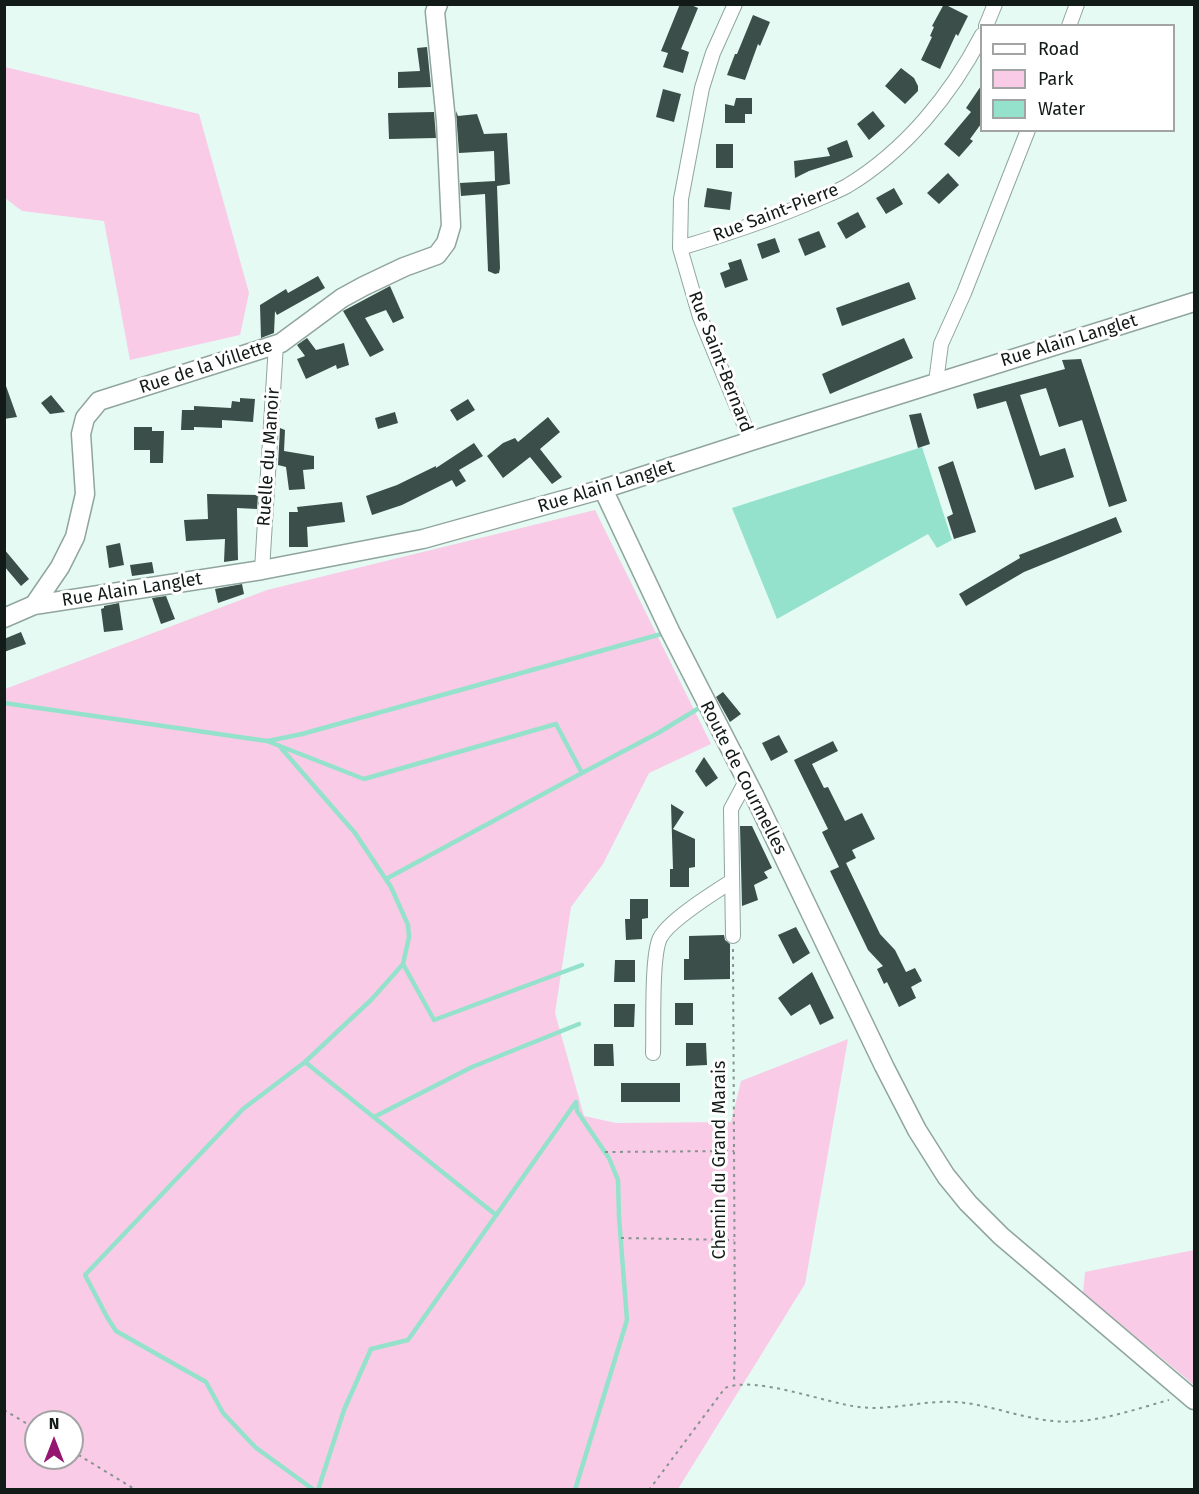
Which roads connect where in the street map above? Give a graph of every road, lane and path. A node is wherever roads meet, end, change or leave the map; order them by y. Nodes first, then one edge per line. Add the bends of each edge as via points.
1 (438, 4) edge
2 (735, 4) edge
3 (995, 4) edge
4 (1077, 4) edge
5 (987, 24) edge
6 (1070, 24) edge
7 (980, 37) edge
8 (1027, 132) edge
9 (680, 248) junction
10 (1194, 302) edge
11 (276, 344) junction
12 (936, 382) junction
13 (751, 441) junction
14 (603, 489) junction
15 (262, 570) junction
16 (34, 605) junction
17 (4, 618) edge
18 (746, 781) junction
19 (732, 880) junction
20 (733, 936) joint
21 (654, 1053) dead end
22 (734, 1151) junction
23 (605, 1152) dead end
24 (621, 1238) dead end
25 (734, 1240) junction
26 (734, 1384) junction
27 (1192, 1397) edge
28 (4, 1410) edge
29 (24, 1422) edge
30 (84, 1458) edge
31 (136, 1490) edge
32 (649, 1490) edge

1 - 11 street, Rue de la Villette via 435,12 450,185 451,226 446,243 437,255 364,286
2 - 9 street, Rue Saint-Bernard via 702,88 681,199
3 - 5 street
4 - 6 street
7 - 9 street, Rue Saint-Pierre via 952,86 922,123 887,158 846,187 799,208
8 - 12 street via 940,344
9 - 13 street, Rue Saint-Bernard via 700,317
10 - 12 street, Rue Alain Langlet
11 - 15 street, Ruelle du Manoir
11 - 16 street, Rue de la Villette via 99,401 85,418 81,434 85,494 75,537
12 - 13 street, Rue Alain Langlet
13 - 14 street, Rue Alain Langlet
14 - 15 street, Rue Alain Langlet via 423,539
14 - 18 street, Route de Courmelles
15 - 16 street, Rue Alain Langlet
16 - 17 street, Rue Alain Langlet
18 - 19 street via 731,809
18 - 27 street, Route de Courmelles via 884,1066 946,1176 1001,1236
19 - 20 street
19 - 21 street via 703,899 661,936 656,959
20 - 22 path, Chemin du Grand Marais
22 - 23 path
22 - 25 path, Chemin du Grand Marais
24 - 25 path
25 - 26 path, Chemin du Grand Marais
26 - 27 path via 776,1388 859,1407 955,1402 1080,1423
26 - 32 path via 725,1388
28 - 29 path
30 - 31 path

